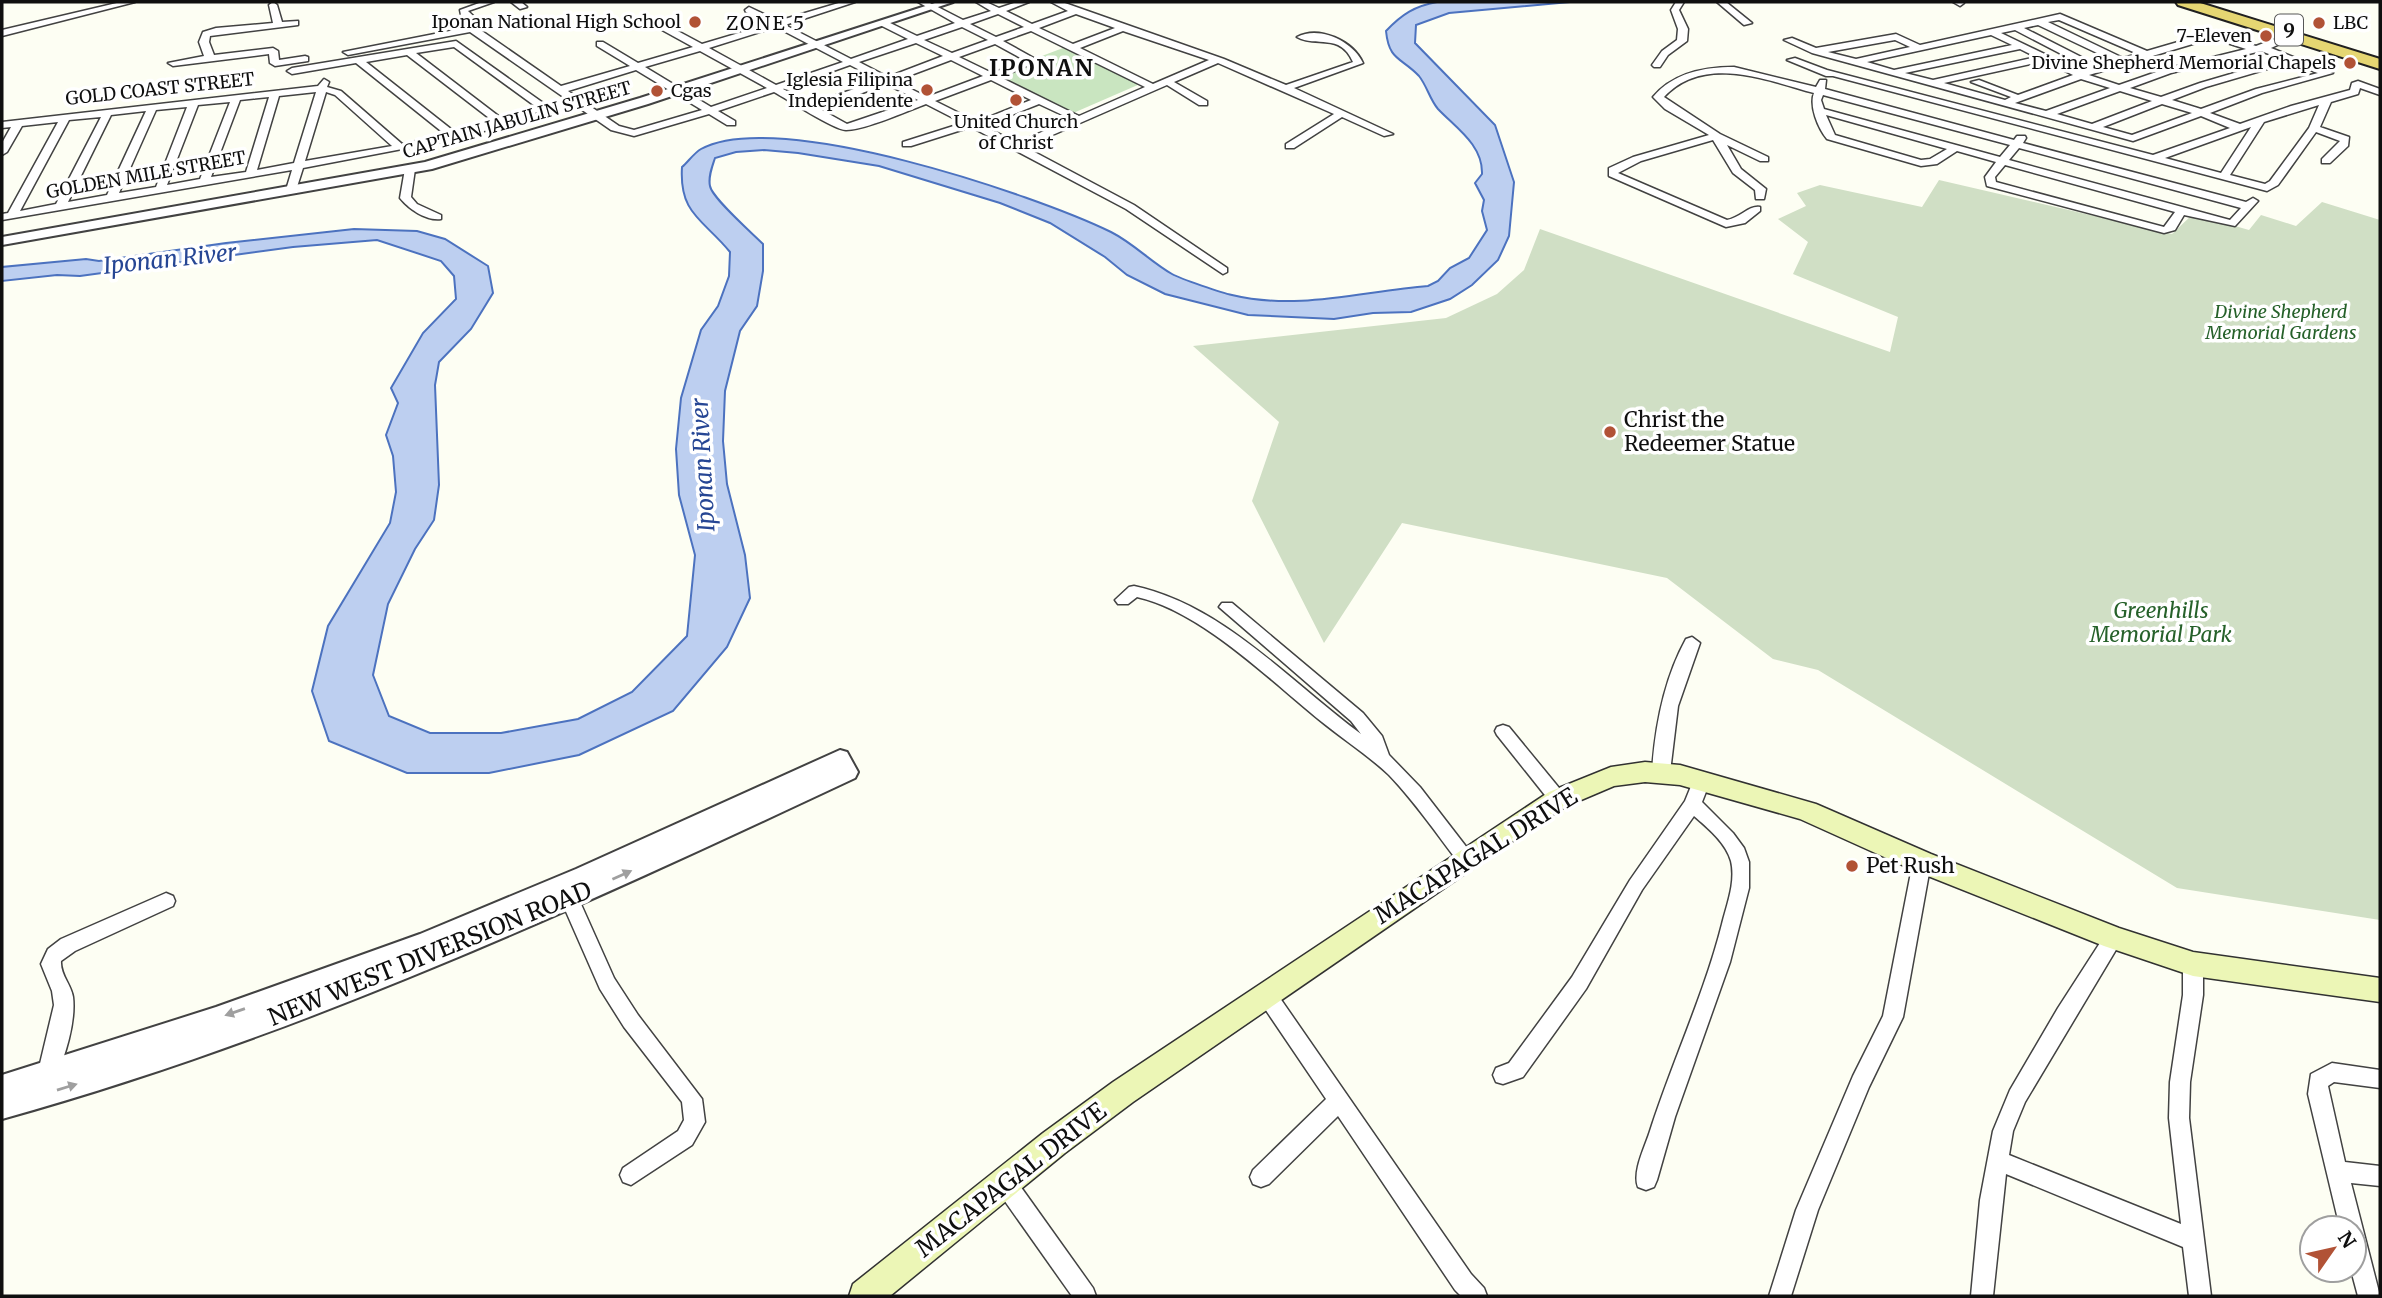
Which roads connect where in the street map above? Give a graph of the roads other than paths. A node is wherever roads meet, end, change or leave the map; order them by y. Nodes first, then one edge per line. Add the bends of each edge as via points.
1 (131, 2) edge
2 (487, 2) edge
3 (851, 2) edge
4 (948, 2) edge
5 (980, 2) edge
6 (1025, 2) edge
7 (1055, 2) edge
8 (1680, 2) edge
9 (1721, 2) edge
10 (2183, 2) edge
11 (2199, 2) edge
12 (467, 4) edge
13 (927, 4) edge
14 (273, 5) dead end
15 (749, 10) dead end
16 (999, 11) junction
17 (1076, 11) junction
18 (498, 14) dead end
19 (2040, 22) junction
20 (295, 23) dead end
21 (656, 23) dead end
22 (883, 23) junction
23 (1747, 23) dead end
24 (963, 24) junction
25 (278, 25) junction
26 (776, 25) junction
27 (1125, 27) junction
28 (2018, 27) junction
29 (1031, 28) junction
30 (472, 29) junction
31 (1989, 31) junction
32 (2, 33) edge
33 (2286, 34) junction
34 (1302, 37) dead end
35 (918, 39) junction
36 (1789, 40) dead end
37 (994, 41) junction
38 (600, 44) dead end
39 (815, 45) junction
40 (2019, 46) junction
41 (701, 47) junction
42 (1072, 48) junction
43 (2256, 48) junction
44 (1922, 49) junction
45 (1815, 51) junction
46 (410, 53) junction
47 (2144, 54) junction
48 (952, 57) junction
49 (210, 58) junction
50 (2044, 58) junction
51 (2380, 58) edge
52 (2292, 59) junction
53 (1217, 60) junction
54 (1792, 60) dead end
55 (359, 61) junction
56 (2121, 61) junction
57 (849, 62) junction
58 (1852, 62) junction
59 (173, 63) dead end
60 (2380, 64) edge
61 (1657, 65) dead end
62 (330, 66) junction
63 (638, 67) junction
64 (741, 69) junction
65 (2098, 69) junction
66 (292, 71) dead end
67 (1894, 72) junction
68 (1829, 73) junction
69 (2080, 75) junction
70 (990, 77) junction
71 (1166, 81) junction
72 (886, 82) junction
73 (1976, 82) dead end
74 (1934, 83) junction
75 (1152, 87) junction
76 (322, 88) junction
77 (775, 88) junction
78 (563, 89) junction
79 (1283, 89) junction
80 (2119, 89) junction
81 (677, 90) junction
82 (1818, 90) junction
83 (2380, 92) edge
84 (275, 94) junction
85 (2019, 97) junction
86 (236, 98) junction
87 (922, 100) junction
88 (2160, 100) junction
89 (1037, 101) junction
90 (2326, 101) junction
91 (194, 102) junction
92 (1203, 103) dead end
93 (2005, 103) junction
94 (153, 107) junction
95 (809, 109) junction
96 (708, 111) junction
97 (1822, 111) junction
98 (108, 112) junction
99 (2200, 112) junction
100 (1342, 113) junction
101 (2046, 114) junction
102 (598, 115) junction
103 (65, 118) junction
104 (1078, 119) junction
105 (2261, 119) junction
106 (18, 123) junction
107 (501, 123) junction
108 (731, 123) dead end
109 (2, 125) edge
110 (973, 125) junction
111 (2030, 127) junction
112 (2093, 127) junction
113 (2238, 127) junction
114 (2314, 128) junction
115 (1388, 134) dead end
116 (454, 136) junction
117 (1716, 136) junction
118 (2016, 143) junction
119 (907, 144) dead end
120 (1290, 146) dead end
121 (1016, 147) junction
122 (400, 148) junction
123 (1955, 148) junction
124 (2, 152) edge
125 (1764, 159) dead end
126 (2151, 159) junction
127 (2003, 161) junction
128 (2326, 161) dead end
129 (297, 168) junction
130 (410, 169) junction
131 (250, 175) junction
132 (2223, 178) junction
133 (204, 183) junction
134 (2253, 187) junction
135 (160, 190) junction
136 (291, 191) junction
137 (1760, 197) dead end
138 (111, 198) junction
139 (2247, 206) junction
140 (60, 208) junction
141 (1756, 209) dead end
142 (2181, 211) junction
143 (7, 216) edge
144 (438, 217) dead end
145 (2, 241) edge
146 (1223, 270) dead end
147 (1123, 600) dead end
148 (1227, 607) dead end
149 (1692, 643) dead end
150 (1503, 731) dead end
151 (1381, 758) junction
152 (1661, 772) junction
153 (1697, 792) junction
154 (1558, 799) junction
155 (1465, 858) junction
156 (1922, 862) junction
157 (569, 898) junction
158 (166, 901) dead end
159 (2114, 938) junction
160 (2193, 964) junction
161 (2380, 990) edge
162 (1266, 995) junction
163 (48, 1073) junction
164 (1503, 1075) dead end
165 (2380, 1079) edge
166 (2, 1087) edge
167 (1339, 1101) junction
168 (2, 1107) edge
169 (1997, 1160) junction
170 (2337, 1171) junction
171 (631, 1175) dead end
172 (2380, 1176) edge
173 (1261, 1177) dead end
174 (1646, 1180) dead end
175 (1005, 1182) junction
176 (2348, 1214) edge
177 (2192, 1240) junction
178 (865, 1296) edge
179 (1085, 1296) edge
180 (1476, 1296) edge
181 (1780, 1296) edge
182 (1982, 1296) edge
183 (2200, 1296) edge

1 - 32 street via 109,11
2 - 12 street
2 - 18 street
3 - 26 street
4 - 13 street, CAPTAIN JABULIN STREET
5 - 16 street
6 - 16 street
7 - 17 street
8 - 61 street via 1675,10 1684,36
9 - 23 street
10 - 33 highway, 9
11 - 51 highway, 9
12 - 30 street via 464,13 479,27
13 - 22 street, CAPTAIN JABULIN STREET
13 - 24 street
14 - 25 street
15 - 26 street
16 - 24 street
16 - 29 street
17 - 27 street
17 - 29 street
19 - 28 street
19 - 47 street via 2064,17
19 - 56 street
20 - 25 street
21 - 41 street
22 - 35 street
22 - 39 street, CAPTAIN JABULIN STREET
24 - 35 street
24 - 37 street
25 - 49 street via 209,33 204,37
26 - 39 street
26 - 41 street
27 - 42 street
27 - 53 street
28 - 31 street
28 - 65 street
29 - 37 street
29 - 42 street
30 - 49 street via 285,63 274,61 273,51
30 - 78 street
31 - 40 street
31 - 44 street
33 - 43 street
33 - 60 highway, 9
34 - 79 street via 1342,42 1358,62
35 - 48 street
35 - 57 street
36 - 45 street
37 - 48 street
37 - 70 street via 1034,61
38 - 63 street
39 - 57 street
39 - 64 street, CAPTAIN JABULIN STREET
40 - 50 street
40 - 67 street
41 - 63 street
41 - 64 street
42 - 75 street
43 - 47 street via 2215,37
43 - 52 street
43 - 80 street
44 - 45 street via 1896,37
44 - 58 street
45 - 58 street
46 - 55 street
46 - 107 street
46 - 107 street, GOLDEN MILE STREET via 458,44 542,109
47 - 56 street
48 - 70 street
48 - 72 street
49 - 59 street
50 - 69 street
50 - 74 street
52 - 88 street
52 - 99 street via 2328,73
53 - 71 street
53 - 79 street
54 - 68 street
55 - 62 street
55 - 116 street
56 - 65 street
57 - 72 street
57 - 77 street
58 - 67 street
58 - 68 street
62 - 66 street
62 - 76 street
63 - 78 street
63 - 81 street
64 - 77 street
64 - 81 street, CAPTAIN JABULIN STREET
65 - 69 street
67 - 74 street
68 - 82 street
68 - 111 street
69 - 80 street
69 - 85 street
70 - 87 street
70 - 89 street
71 - 75 street
71 - 92 street
72 - 87 street
72 - 95 street
73 - 85 street
74 - 93 street
75 - 104 street
76 - 84 street, GOLD COAST STREET
76 - 122 street via 338,93
76 - 129 street
77 - 95 street
77 - 96 street
78 - 102 street
79 - 100 street
80 - 88 street
80 - 101 street
81 - 96 street
81 - 102 street, CAPTAIN JABULIN STREET
82 - 97 street via 1816,100
82 - 117 street via 1730,69 1671,83 1658,97
82 - 118 street
83 - 90 street via 2358,84 2355,92
84 - 86 street, GOLD COAST STREET
84 - 131 street
85 - 93 street
86 - 91 street, GOLD COAST STREET
86 - 133 street
87 - 95 street via 851,127
87 - 110 street
88 - 99 street
88 - 112 street
89 - 104 street
89 - 110 street
90 - 105 street
90 - 114 street
91 - 94 street, GOLD COAST STREET
91 - 135 street
93 - 101 street
94 - 98 street, GOLD COAST STREET
94 - 138 street
96 - 102 street via 631,134
96 - 108 street
97 - 123 street
97 - 123 street via 1825,131 1831,137 1913,162 1933,162
98 - 103 street, GOLD COAST STREET
98 - 140 street
99 - 112 street via 2133,138
99 - 113 street
100 - 115 street
100 - 120 street
101 - 111 street
101 - 112 street
102 - 130 street, CAPTAIN JABULIN STREET
103 - 106 street, GOLD COAST STREET
103 - 143 street
104 - 121 street
105 - 113 street
105 - 132 street
106 - 109 street, GOLD COAST STREET
106 - 124 street
107 - 116 street, GOLDEN MILE STREET
110 - 119 street
110 - 121 street
111 - 118 street
111 - 126 street
113 - 126 street
114 - 128 street via 2345,139
114 - 134 street via 2270,187
116 - 122 street, GOLDEN MILE STREET
117 - 125 street
117 - 137 street via 1737,171 1761,189
117 - 141 street via 1616,167 1613,174 1726,224 1741,221
118 - 127 street
118 - 139 street
121 - 146 street via 1130,207
122 - 129 street, GOLDEN MILE STREET
123 - 127 street
126 - 132 street
127 - 142 street
127 - 142 street via 1989,179 2001,188 2164,230 2171,228
129 - 131 street, GOLDEN MILE STREET
129 - 136 street
130 - 136 street, CAPTAIN JABULIN STREET
130 - 144 street via 405,198
131 - 133 street, GOLDEN MILE STREET
132 - 134 street
133 - 135 street, GOLDEN MILE STREET
134 - 139 street via 2253,200
135 - 138 street, GOLDEN MILE STREET
136 - 145 street, CAPTAIN JABULIN STREET
138 - 140 street, GOLDEN MILE STREET
139 - 142 street via 2231,223
140 - 143 street, GOLDEN MILE STREET
147 - 151 street via 1139,591 1182,608
148 - 151 street via 1357,717 1376,741
149 - 152 street via 1662,743
150 - 154 street
151 - 155 street via 1413,790
152 - 153 main road, MACAPAGAL DRIVE
152 - 154 main road, MACAPAGAL DRIVE via 1611,777
153 - 156 main road, MACAPAGAL DRIVE via 1807,811
153 - 164 street via 1579,983 1516,1070
153 - 174 street via 1734,847 1741,878 1718,973
154 - 155 main road, MACAPAGAL DRIVE
155 - 162 main road, MACAPAGAL DRIVE
156 - 159 main road, MACAPAGAL DRIVE
156 - 181 street via 1893,1017 1807,1210
157 -> 163 street, NEW WEST DIVERSION ROAD via 844,765 429,940 239,1011
168 -> 157 street, NEW WEST DIVERSION ROAD via 298,1009 433,958
157 - 171 street via 607,984 692,1098 695,1122 685,1138
158 - 163 street via 68,945 52,958 50,967 63,996
159 - 160 main road, MACAPAGAL DRIVE
159 - 169 street via 2017,1097
160 - 161 main road, MACAPAGAL DRIVE
160 - 177 street via 2179,1118
162 - 167 street
162 - 175 main road, MACAPAGAL DRIVE via 1123,1092
163 - 166 street, NEW WEST DIVERSION ROAD
165 - 170 street via 2332,1072 2318,1081
167 - 173 street
167 - 180 street
169 - 177 street
169 - 182 street
170 - 172 street
170 - 176 street
175 - 178 main road, MACAPAGAL DRIVE
175 - 179 street
177 - 183 street

